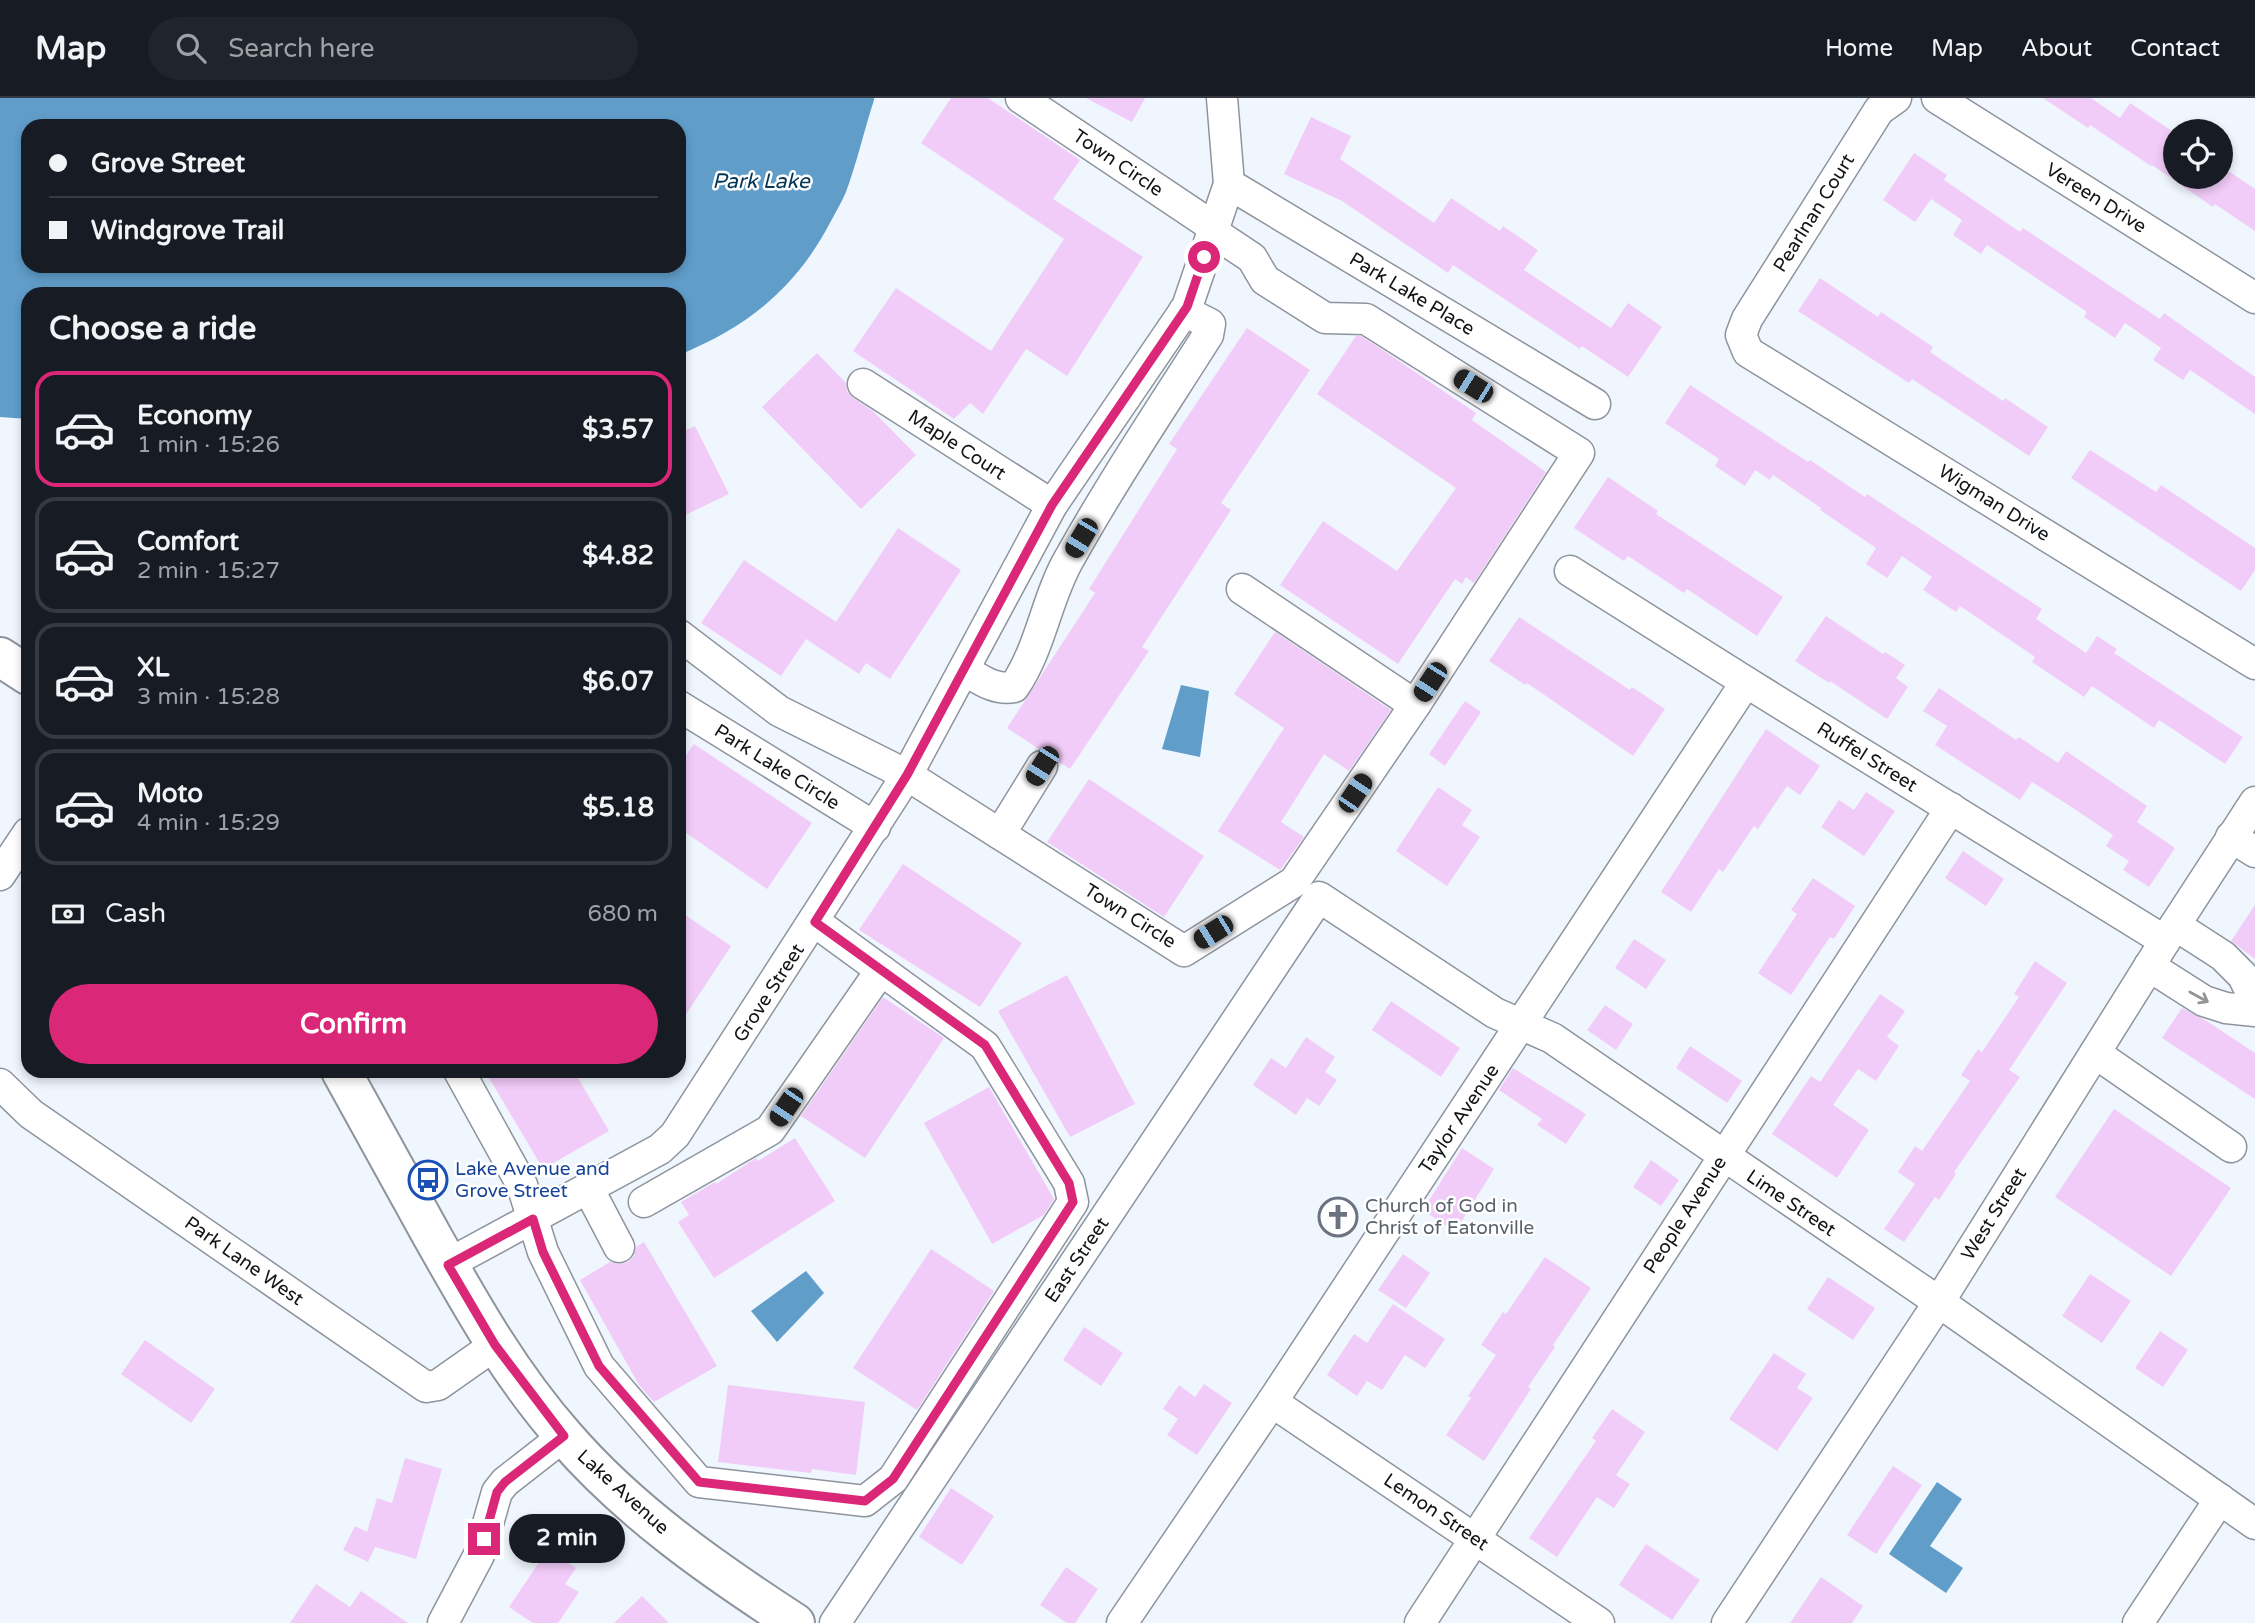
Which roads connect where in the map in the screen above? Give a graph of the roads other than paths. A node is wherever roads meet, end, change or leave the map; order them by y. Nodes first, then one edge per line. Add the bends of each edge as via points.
1 (1021, 98) edge
2 (1222, 98) edge
3 (1896, 98) edge
4 (1937, 98) edge
5 (1229, 184) junction
6 (1214, 230) junction
7 (2255, 298) edge
8 (1184, 311) junction
9 (1741, 335) joint
10 (863, 384) dead end
11 (1595, 404) dead end
12 (1056, 499) junction
13 (1095, 516) junction
14 (1570, 570) dead end
15 (1242, 589) dead end
16 (1004, 595) junction
17 (1047, 614) junction
18 (686, 640) edge
19 (0, 657) edge
20 (2255, 664) edge
21 (21, 670) edge
22 (964, 670) junction
23 (1746, 682) junction
24 (1415, 705) junction
25 (686, 710) edge
26 (1042, 766) dead end
27 (907, 775) junction
28 (2255, 802) edge
29 (1951, 808) junction
30 (875, 827) junction
31 (1000, 834) junction
32 (21, 844) edge
33 (2243, 844) edge
34 (0, 875) edge
35 (1319, 897) joint
36 (815, 922) junction
37 (2170, 932) junction
38 (2149, 966) junction
39 (881, 970) junction
40 (2255, 1001) edge
41 (2255, 1012) edge
42 (1522, 1024) junction
43 (2095, 1053) junction
44 (345, 1078) edge
45 (463, 1078) edge
46 (0, 1084) edge
47 (2231, 1147) dead end
48 (1723, 1156) junction
49 (588, 1188) junction
50 (644, 1202) dead end
51 (533, 1219) junction
52 (619, 1247) dead end
53 (448, 1265) junction
54 (1939, 1302) junction
55 (495, 1345) junction
56 (1272, 1402) junction
57 (564, 1436) junction
58 (2220, 1499) junction
59 (2253, 1519) edge
60 (1476, 1539) junction
61 (451, 1620) edge
62 (795, 1623) edge
63 (835, 1623) edge
64 (1122, 1623) edge
65 (1420, 1623) edge
66 (1599, 1623) edge
67 (1727, 1623) edge
68 (2138, 1623) edge

1 - 6 street, Town Circle
2 - 5 street, Grove Street
3 - 9 street, Pearlnan Court via 1879,110
4 - 7 street, Vereen Drive
5 - 6 street, Grove Street
5 - 11 street, Park Lake Place
6 - 8 street, Grove Street
6 - 24 street, Town Circle via 1252,258 1265,280 1325,318 1366,319 1579,453
8 - 12 street, Grove Street
8 - 13 street via 1210,324 1209,335
9 - 20 street, Wigman Drive via 1748,352
10 - 12 street, Maple Court
12 - 13 street, Maple Court
12 - 16 street, Grove Street
13 - 17 street via 1068,560
14 - 23 street, Ruffel Street
15 - 24 street
16 - 17 street
16 - 22 street, Grove Street
17 - 22 street via 1014,687 988,684
18 - 27 street, Town Circle via 779,712
19 - 21 main road
22 - 27 street, Grove Street
23 - 29 street, Ruffel Street
23 - 42 street, Taylor Avenue
24 - 31 street, Town Circle via 1294,882 1184,951
25 - 30 street, Park Lake Circle
26 - 31 street
27 - 30 street, Grove Street
27 - 31 street, Town Circle
28 - 33 street, West Street
29 - 37 street, Ruffel Street
29 - 48 street, People Avenue
30 - 36 street, Grove Street
32 - 34 street
33 - 37 street, West Street
35 - 42 street, Lime Street via 1495,1013
35 - 63 street, East Street
36 - 39 street
36 - 49 street, Grove Street via 676,1135 660,1149
37 - 38 street, West Street
37 - 40 street, Ruffel Street via 2223,956 2243,976
38 -> 41 street via 2204,1001
38 - 43 street, West Street
39 - 50 street via 770,1130
39 - 51 street via 985,1045 1069,1183 1073,1202 893,1479 865,1501 699,1482 599,1366 543,1252
42 - 48 street, Lime Street via 1552,1038
42 - 56 street, Taylor Avenue
43 - 47 street
43 - 54 street, West Street
44 - 53 main road, Lake Avenue
45 - 51 street via 522,1185
46 - 55 street, Park Lane West via 31,1114 426,1387 438,1385
48 - 54 street, Lime Street
48 - 60 street, People Avenue
49 - 51 street, Grove Street
49 - 52 street
51 - 53 street, Grove Street
53 - 55 main road, Lake Avenue
54 - 58 street, Lime Street
54 - 67 street, West Street
55 - 57 main road, Lake Avenue
56 - 60 street, Lemon Street
56 - 64 street, Taylor Avenue
57 - 61 street via 497,1492 479,1555
57 - 62 main road, Lake Avenue via 685,1548
58 - 59 street, Lime Street
58 - 68 street
60 - 65 street, People Avenue
60 - 66 street, Lemon Street

